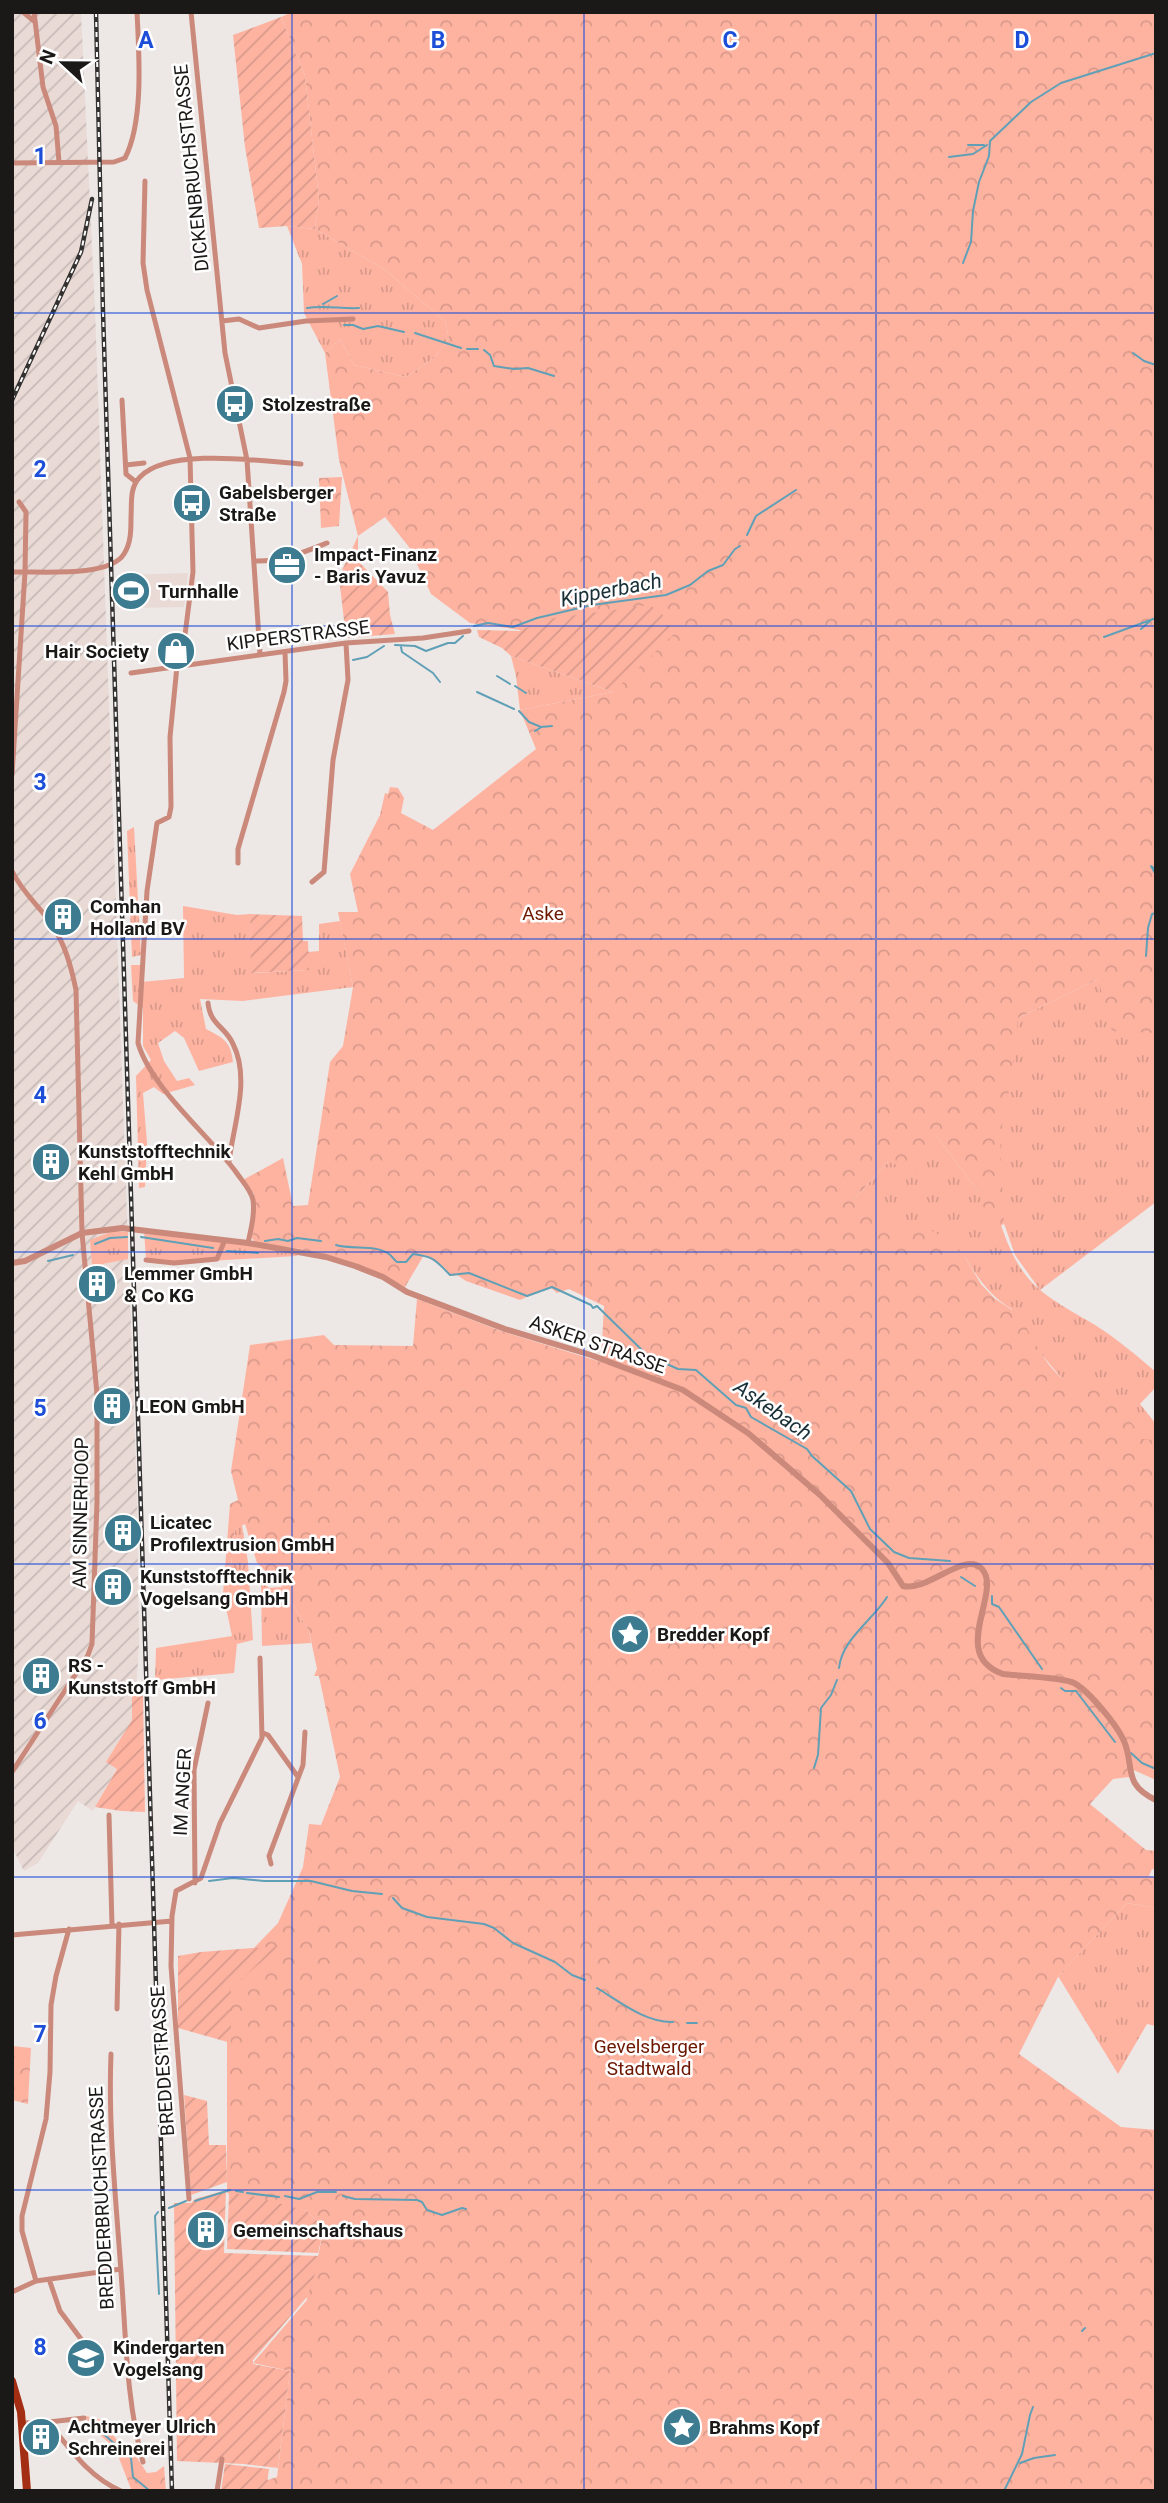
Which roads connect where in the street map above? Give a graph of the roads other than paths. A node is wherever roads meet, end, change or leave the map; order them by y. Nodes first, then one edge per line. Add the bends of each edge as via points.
1 (23, 12) edge
2 (34, 12) edge
3 (137, 12) edge
4 (191, 12) edge
5 (34, 21) junction
6 (59, 162) junction
7 (12, 163) edge
8 (145, 181) dead end
9 (353, 319) dead end
10 (222, 321) junction
11 (122, 400) dead end
12 (190, 458) junction
13 (247, 460) junction
14 (144, 463) dead end
15 (301, 464) dead end
16 (126, 465) junction
17 (136, 482) junction
18 (19, 502) dead end
19 (327, 543) dead end
20 (254, 561) junction
21 (12, 572) edge
22 (25, 572) junction
23 (469, 631) dead end
24 (346, 643) junction
25 (285, 652) junction
26 (260, 654) junction
27 (179, 666) junction
28 (131, 673) dead end
29 (14, 712) edge
30 (12, 775) edge
31 (238, 863) dead end
32 (12, 870) edge
33 (312, 882) dead end
34 (208, 1003) dead end
35 (229, 1162) junction
36 (82, 1233) junction
37 (225, 1242) junction
38 (248, 1243) junction
39 (146, 1260) dead end
40 (12, 1263) edge
41 (260, 1658) dead end
42 (208, 1703) dead end
43 (305, 1732) dead end
44 (263, 1733) junction
45 (12, 1772) edge
46 (298, 1777) junction
47 (1156, 1800) edge
48 (109, 1815) dead end
49 (271, 1864) dead end
50 (195, 1883) junction
51 (172, 1921) junction
52 (115, 1925) junction
53 (69, 1929) junction
54 (12, 1935) edge
55 (117, 2009) dead end
56 (111, 2053) dead end
57 (189, 2199) dead end
58 (121, 2269) junction
59 (49, 2279) junction
60 (36, 2281) junction
61 (12, 2292) edge
62 (81, 2339) dead end
63 (12, 2381) edge
64 (84, 2418) dead end
65 (48, 2422) junction
66 (22, 2423) junction
67 (132, 2424) junction
68 (109, 2425) dead end
69 (222, 2459) dead end
70 (143, 2462) dead end
71 (27, 2491) edge
72 (121, 2491) edge
73 (217, 2491) edge

1 - 5 street
2 - 5 street
3 - 6 street via 137,104 125,158
4 - 10 street, DICKENBRUCHSTRASSE
5 - 6 street via 43,87 57,126
6 - 7 street
8 - 12 street via 143,263 147,290
9 - 10 street via 259,328 239,319
10 - 13 street, DICKENBRUCHSTRASSE
11 - 16 street
12 - 13 street
12 - 17 street via 150,470
12 - 27 street via 193,572
13 - 15 street
13 - 20 street, DICKENBRUCHSTRASSE
14 - 16 street
16 - 17 street via 126,474
17 - 22 street via 131,538 114,564 99,570
18 - 22 street via 26,512
19 - 20 street via 288,558
20 - 26 street, DICKENBRUCHSTRASSE
21 - 22 street
22 - 29 street
23 - 24 street, KIPPERSTRASSE
24 - 25 street, KIPPERSTRASSE
24 - 33 street via 348,680 333,760 324,872
25 - 26 street, KIPPERSTRASSE
25 - 31 street via 284,692
26 - 27 street, KIPPERSTRASSE
27 - 28 street, KIPPERSTRASSE
27 - 35 street via 170,737 171,807 169,817 157,822 147,891 138,1043 145,1062 176,1103
29 - 30 street
32 - 36 street, AM SINNERHOOP via 23,892 62,941 76,990
34 - 35 street via 209,1013 233,1041 238,1058 240,1082
35 - 38 street via 252,1197
36 - 37 street, ASKER STRASSE via 122,1228
36 - 40 street, ASKER STRASSE
36 - 45 street, AM SINNERHOOP via 97,1394 92,1644
37 - 38 street, ASKER STRASSE
37 - 39 street via 217,1259
38 - 47 street, ASKER STRASSE via 355,1266 407,1292 683,1390 748,1433 820,1495 888,1563 903,1586 918,1586 965,1563 975,1563 988,1583 978,1641 986,1664 1003,1674 1070,1681 1090,1696 1122,1736 1133,1780
41 - 44 street, BREDDESTRASSE
42 - 50 street, IM ANGER via 194,1770
43 - 46 street
44 - 46 street
44 - 50 street, BREDDESTRASSE
46 - 49 street via 269,1856
48 - 52 street
50 - 51 street, BREDDESTRASSE via 176,1892
51 - 52 street
51 - 57 street, BREDDESTRASSE via 174,2012
52 - 53 street
52 - 55 street
53 - 54 street
53 - 60 street via 51,2005 46,2119 22,2216
56 - 58 street, BREDDERBRUCHSTRASSE via 109,2105
58 - 59 street
58 - 67 street, BREDDERBRUCHSTRASSE
59 - 60 street
59 - 62 street via 60,2311
60 - 61 street
63 - 66 main road
64 - 65 street
65 - 66 street
65 - 72 street via 88,2470
66 - 71 main road
67 - 68 street
67 - 70 street, BREDDERBRUCHSTRASSE
69 - 73 street

